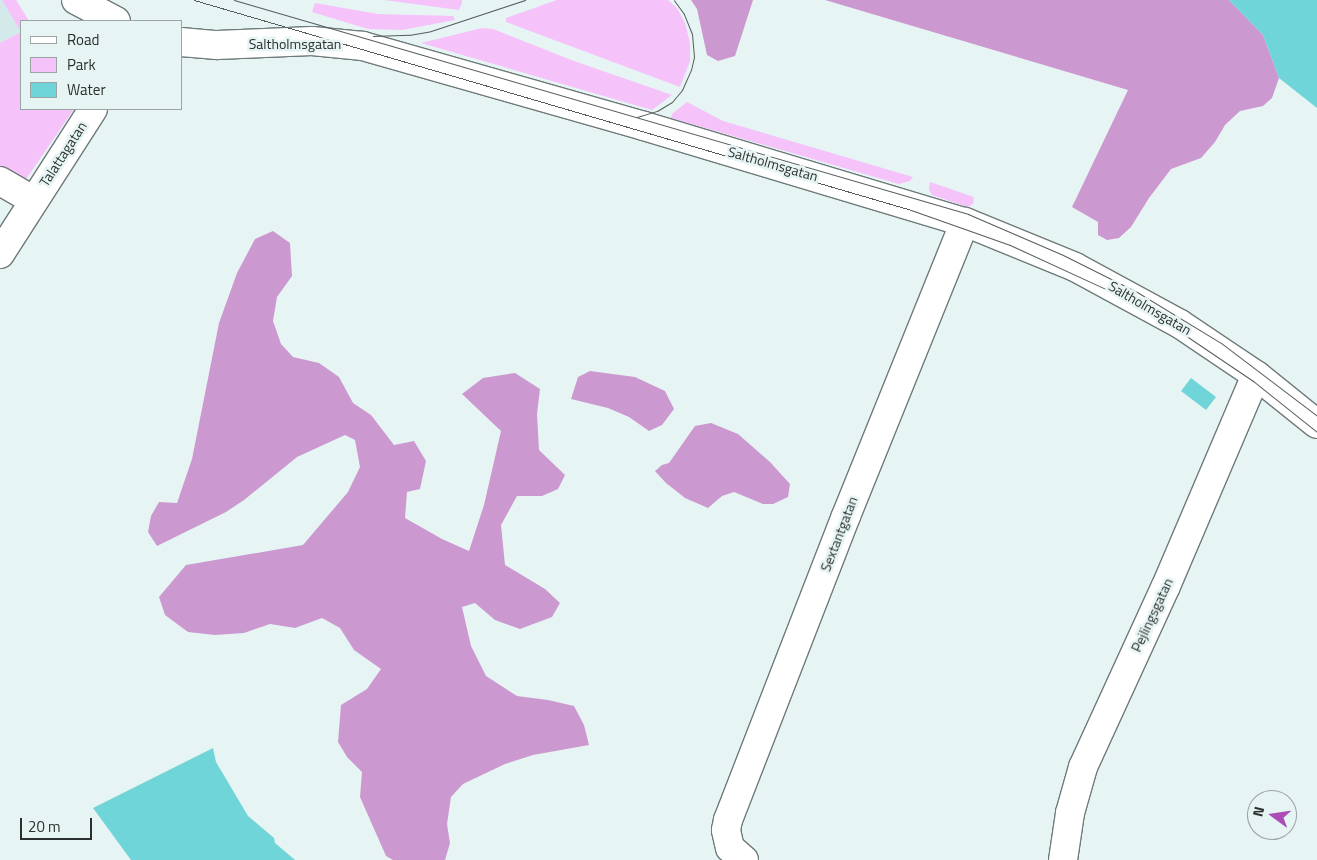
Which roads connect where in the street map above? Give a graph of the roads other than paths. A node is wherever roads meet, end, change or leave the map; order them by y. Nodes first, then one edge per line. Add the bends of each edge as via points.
1 (76, 0) edge
2 (114, 20) edge
3 (182, 42) edge
4 (92, 110) edge
5 (0, 181) edge
6 (33, 200) junction
7 (965, 222) junction
8 (0, 254) edge
9 (1256, 375) junction
10 (1317, 424) edge
11 (737, 854) edge
12 (1062, 860) edge

1 - 2 street
3 - 7 street, Saltholmsgatan via 216,45 312,41 363,46
4 - 6 street, Talattagatan
5 - 6 street, Talattagatan
6 - 8 street, Talattagatan
7 - 9 street, Saltholmsgatan via 1046,253 1111,285 1180,324
7 - 11 street, Sextantgatan via 733,805 726,830
9 - 10 street, Saltholmsgatan
9 - 12 street, Pejlingsgatan via 1166,586 1083,767 1070,813

